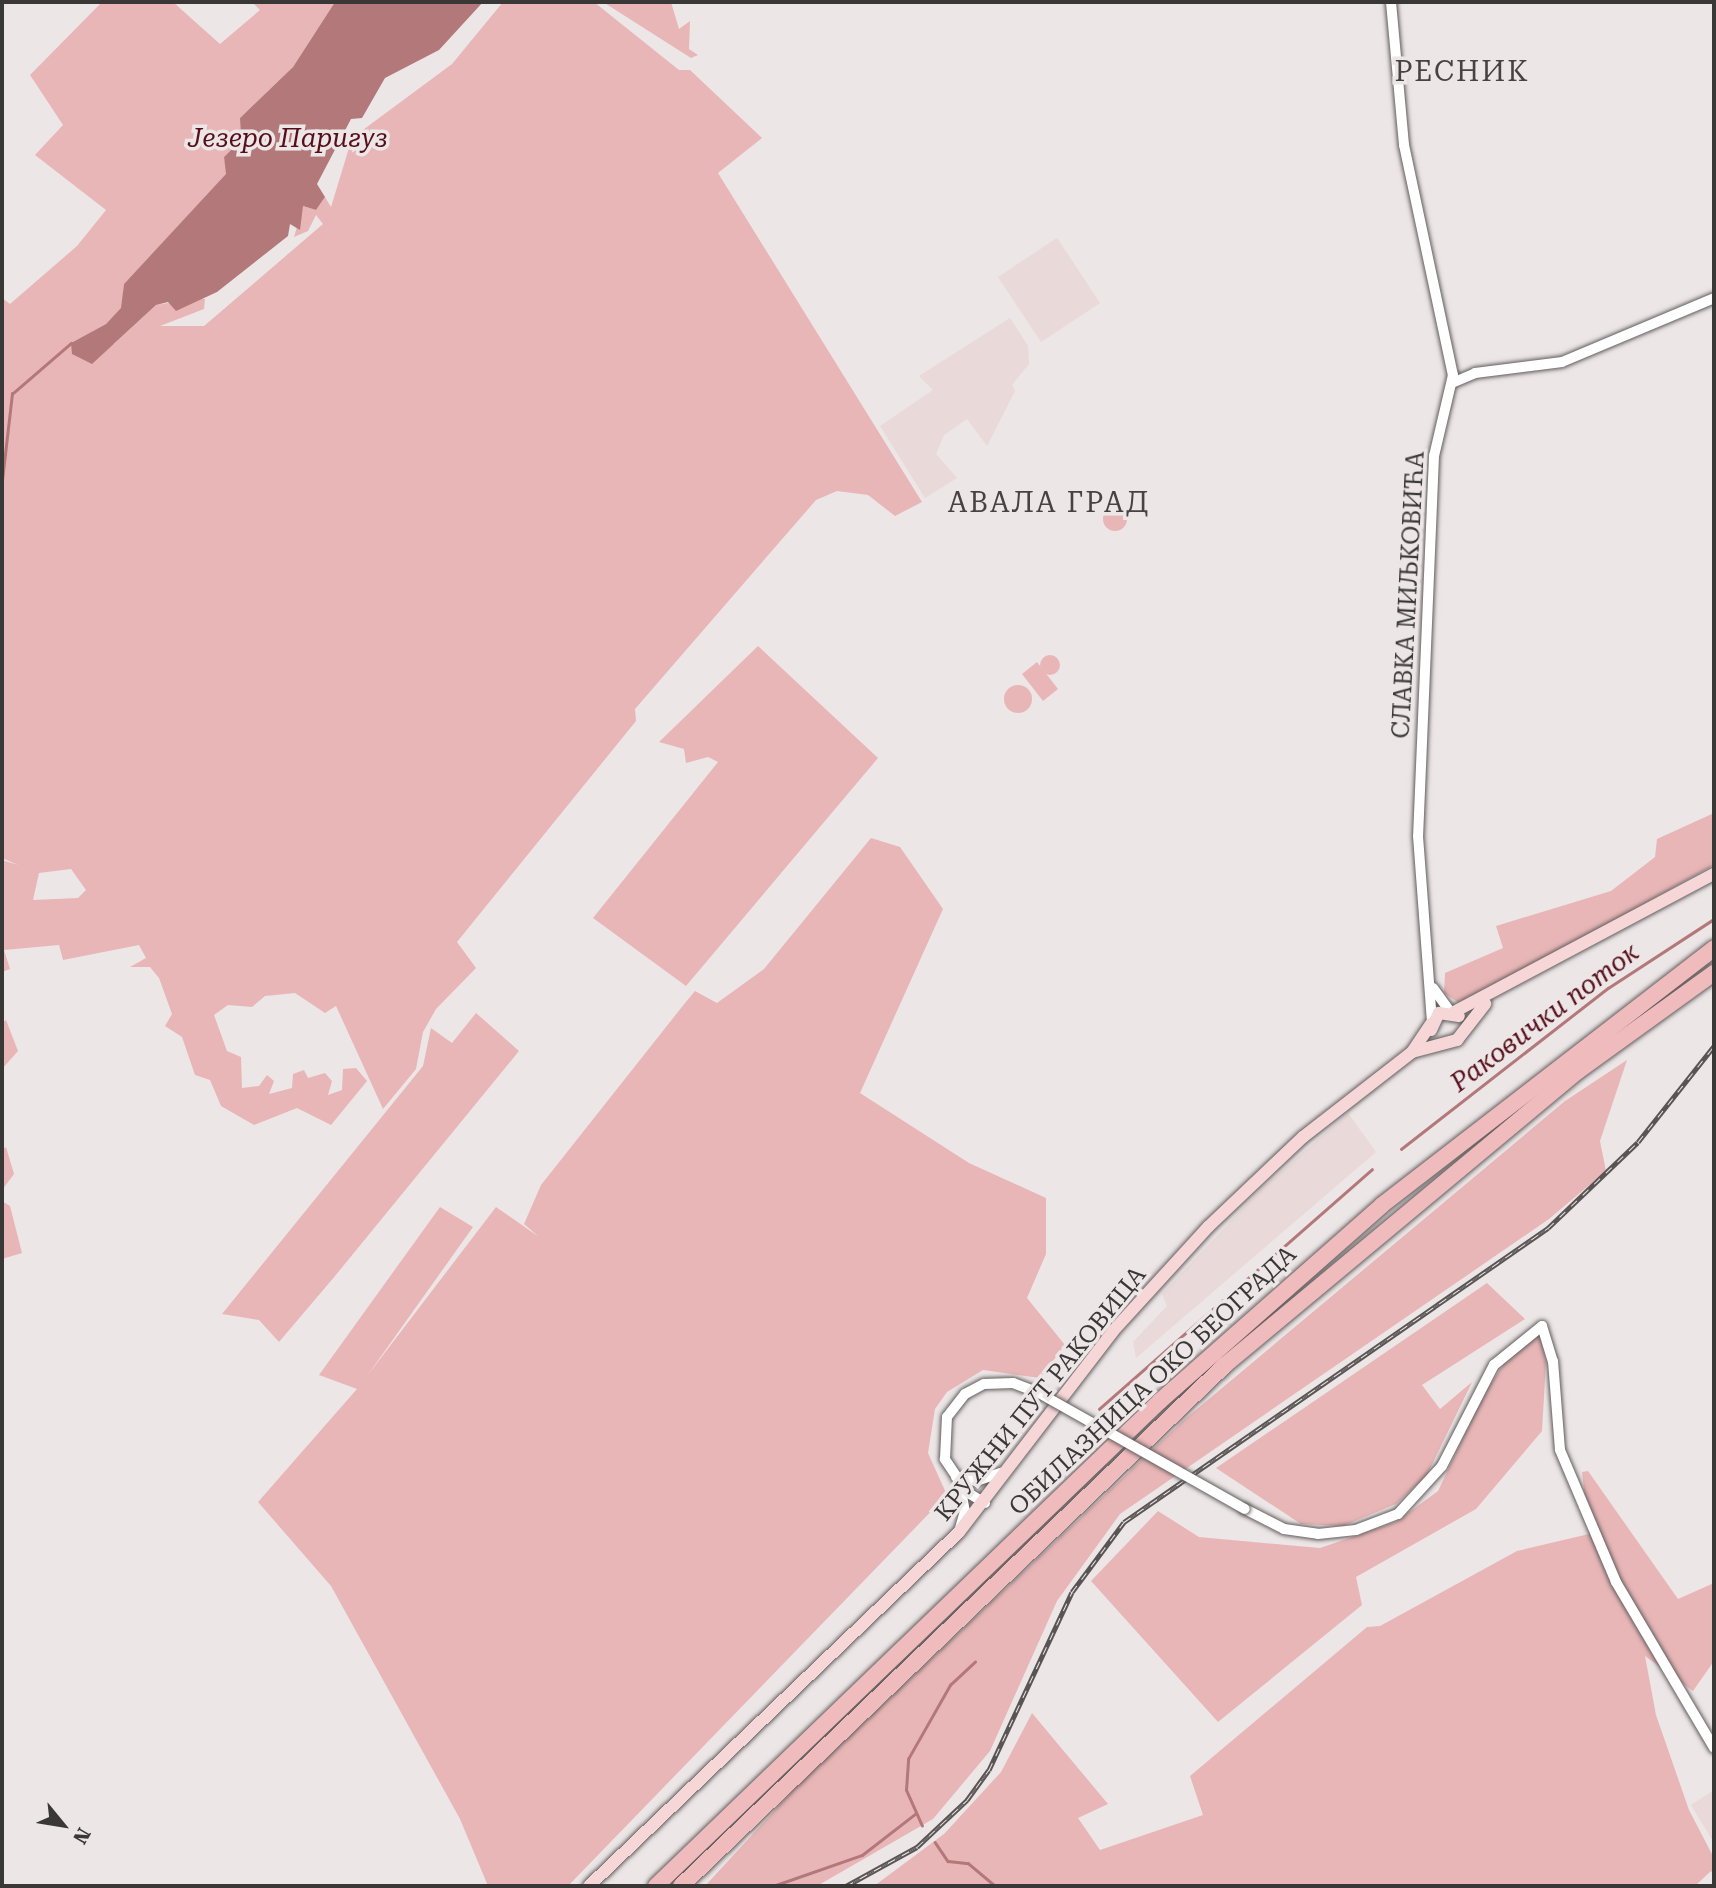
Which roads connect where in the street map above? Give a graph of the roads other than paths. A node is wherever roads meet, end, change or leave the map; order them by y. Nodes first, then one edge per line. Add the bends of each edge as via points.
1 (1391, 2) edge
2 (1714, 298) edge
3 (1452, 383) junction
4 (1714, 874) edge
5 (1714, 948) edge
6 (1714, 973) edge
7 (1433, 988) junction
8 (1497, 991) junction
9 (1452, 1011) junction
10 (1432, 1023) junction
11 (1464, 1029) junction
12 (1444, 1043) junction
13 (1412, 1052) junction
14 (1016, 1463) junction
15 (956, 1477) junction
16 (985, 1503) junction
17 (959, 1532) junction
18 (1714, 1748) edge
19 (589, 1886) edge
20 (656, 1886) edge
21 (681, 1886) edge

1 - 3 street, СЛАВКА МИЉКОВИЋА via 1402,136
2 - 3 street via 1548,366 1475,373
3 - 7 street, СЛАВКА МИЉКОВИЋА via 1434,456 1418,836
4 - 8 main road via 1563,950
5 - 20 highway, ОБИЛАЗНИЦА ОКО БЕОГРАДА via 1362,1223 1160,1401
6 - 21 highway, ОБИЛАЗНИЦА ОКО БЕОГРАДА via 1578,1071 1225,1365
7 - 9 street
7 - 10 street, СЛАВКА МИЉКОВИЋА
8 - 9 main road
8 - 11 main road
9 - 10 main road
9 - 11 main road
10 - 12 main road
10 - 13 main road, КРУЖНИ ПУТ РАКОВИЦА
11 - 12 main road, КРУЖНИ ПУТ РАКОВИЦА via 1457,1040
12 - 13 main road, КРУЖНИ ПУТ РАКОВИЦА
13 - 14 main road, КРУЖНИ ПУТ РАКОВИЦА via 1303,1138 1208,1227 1113,1331
14 - 15 street via 990,1478
14 - 16 main road, КРУЖНИ ПУТ РАКОВИЦА
15 - 16 street
15 - 17 street via 965,1511
15 - 18 street, bridge via 941,1440 959,1399 994,1382 1039,1393 1284,1529 1318,1534 1356,1530 1398,1514 1442,1466 1494,1365 1542,1326 1553,1361 1560,1450 1616,1582
16 - 17 main road, КРУЖНИ ПУТ РАКОВИЦА
17 - 19 main road, КРУЖНИ ПУТ РАКОВИЦА

